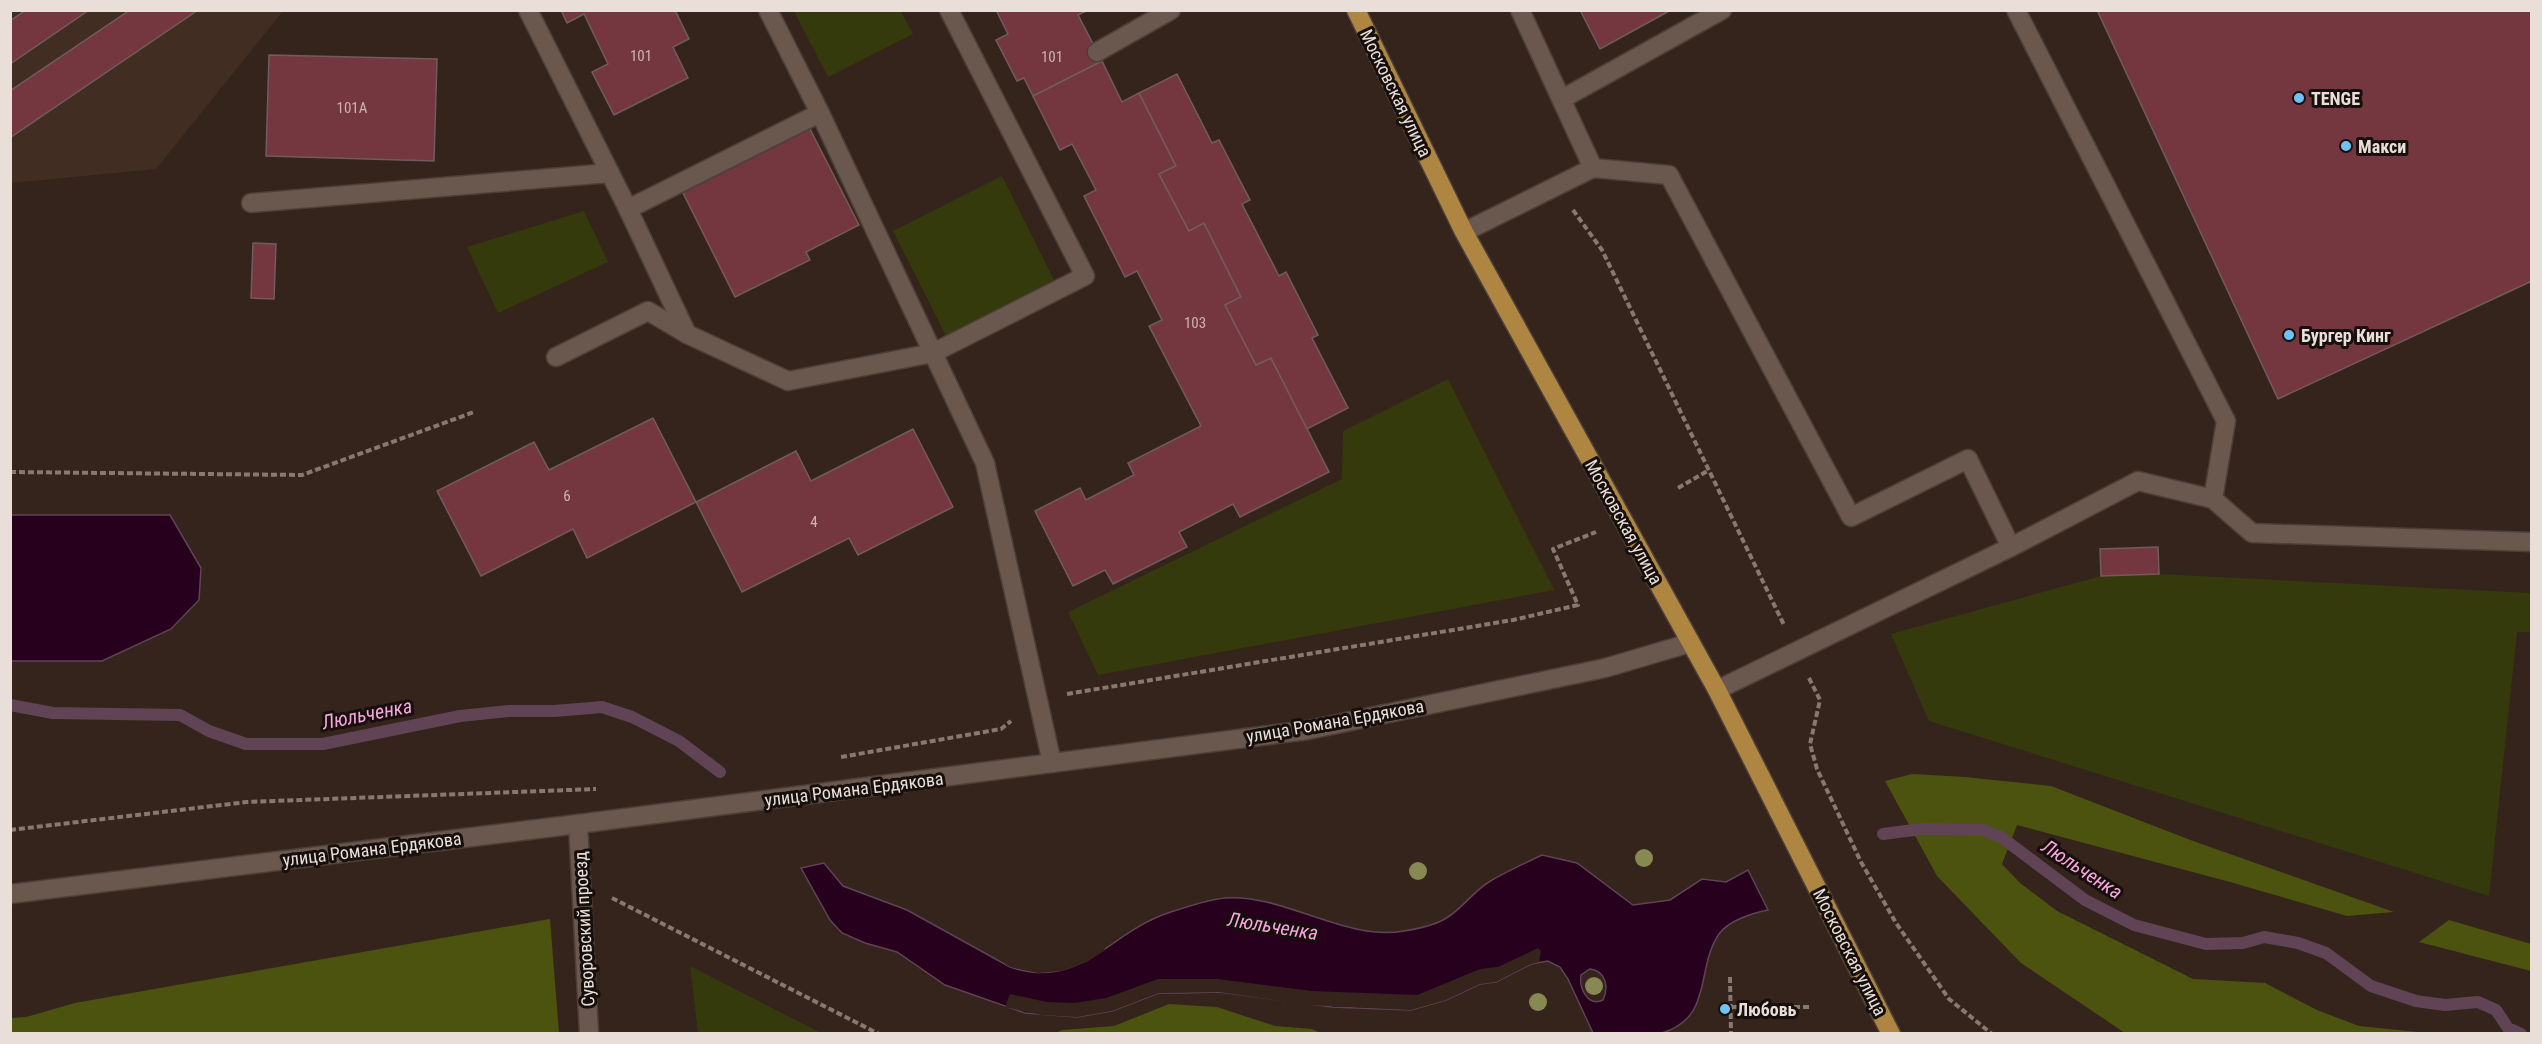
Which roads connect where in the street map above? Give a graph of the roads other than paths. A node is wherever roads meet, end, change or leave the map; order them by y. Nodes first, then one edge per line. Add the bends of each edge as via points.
1 (528, 10) edge
2 (768, 10) edge
3 (949, 10) edge
4 (1171, 10) edge
5 (1356, 10) edge
6 (1520, 10) edge
7 (1722, 10) edge
8 (2016, 10) edge
9 (1097, 52) dead end
10 (1562, 99) junction
11 (820, 113) junction
12 (1593, 168) junction
13 (610, 173) junction
14 (251, 203) dead end
15 (628, 209) junction
16 (1464, 232) junction
17 (687, 334) junction
18 (933, 353) junction
19 (556, 357) dead end
20 (2213, 499) junction
21 (2532, 542) edge
22 (2012, 547) junction
23 (1690, 643) junction
24 (1717, 690) junction
25 (1052, 763) junction
26 (578, 824) junction
27 (10, 894) edge
28 (589, 1034) edge
29 (1892, 1034) edge

1 - 13 street
2 - 11 street
3 - 18 street via 1085,276
4 - 9 street
5 - 16 main road, Московская улица
6 - 10 street
7 - 10 street
8 - 20 street via 2226,421
10 - 12 street
11 - 15 street
11 - 18 street
12 - 16 street
12 - 22 street via 1669,175 1851,517 1968,459
13 - 14 street
13 - 15 street
15 - 17 street
16 - 23 main road, Московская улица
17 - 18 street via 788,381
17 - 19 street via 648,311
18 - 25 street via 985,463
20 - 21 street via 2252,533
20 - 22 street via 2138,481
22 - 24 street
23 - 24 main road, Московская улица
23 - 25 street, улица Романа Ердякова via 1605,668 1308,730
24 - 29 main road, Московская улица
25 - 26 street, улица Романа Ердякова
26 - 27 street, улица Романа Ердякова
26 - 28 street, Суворовский проезд

